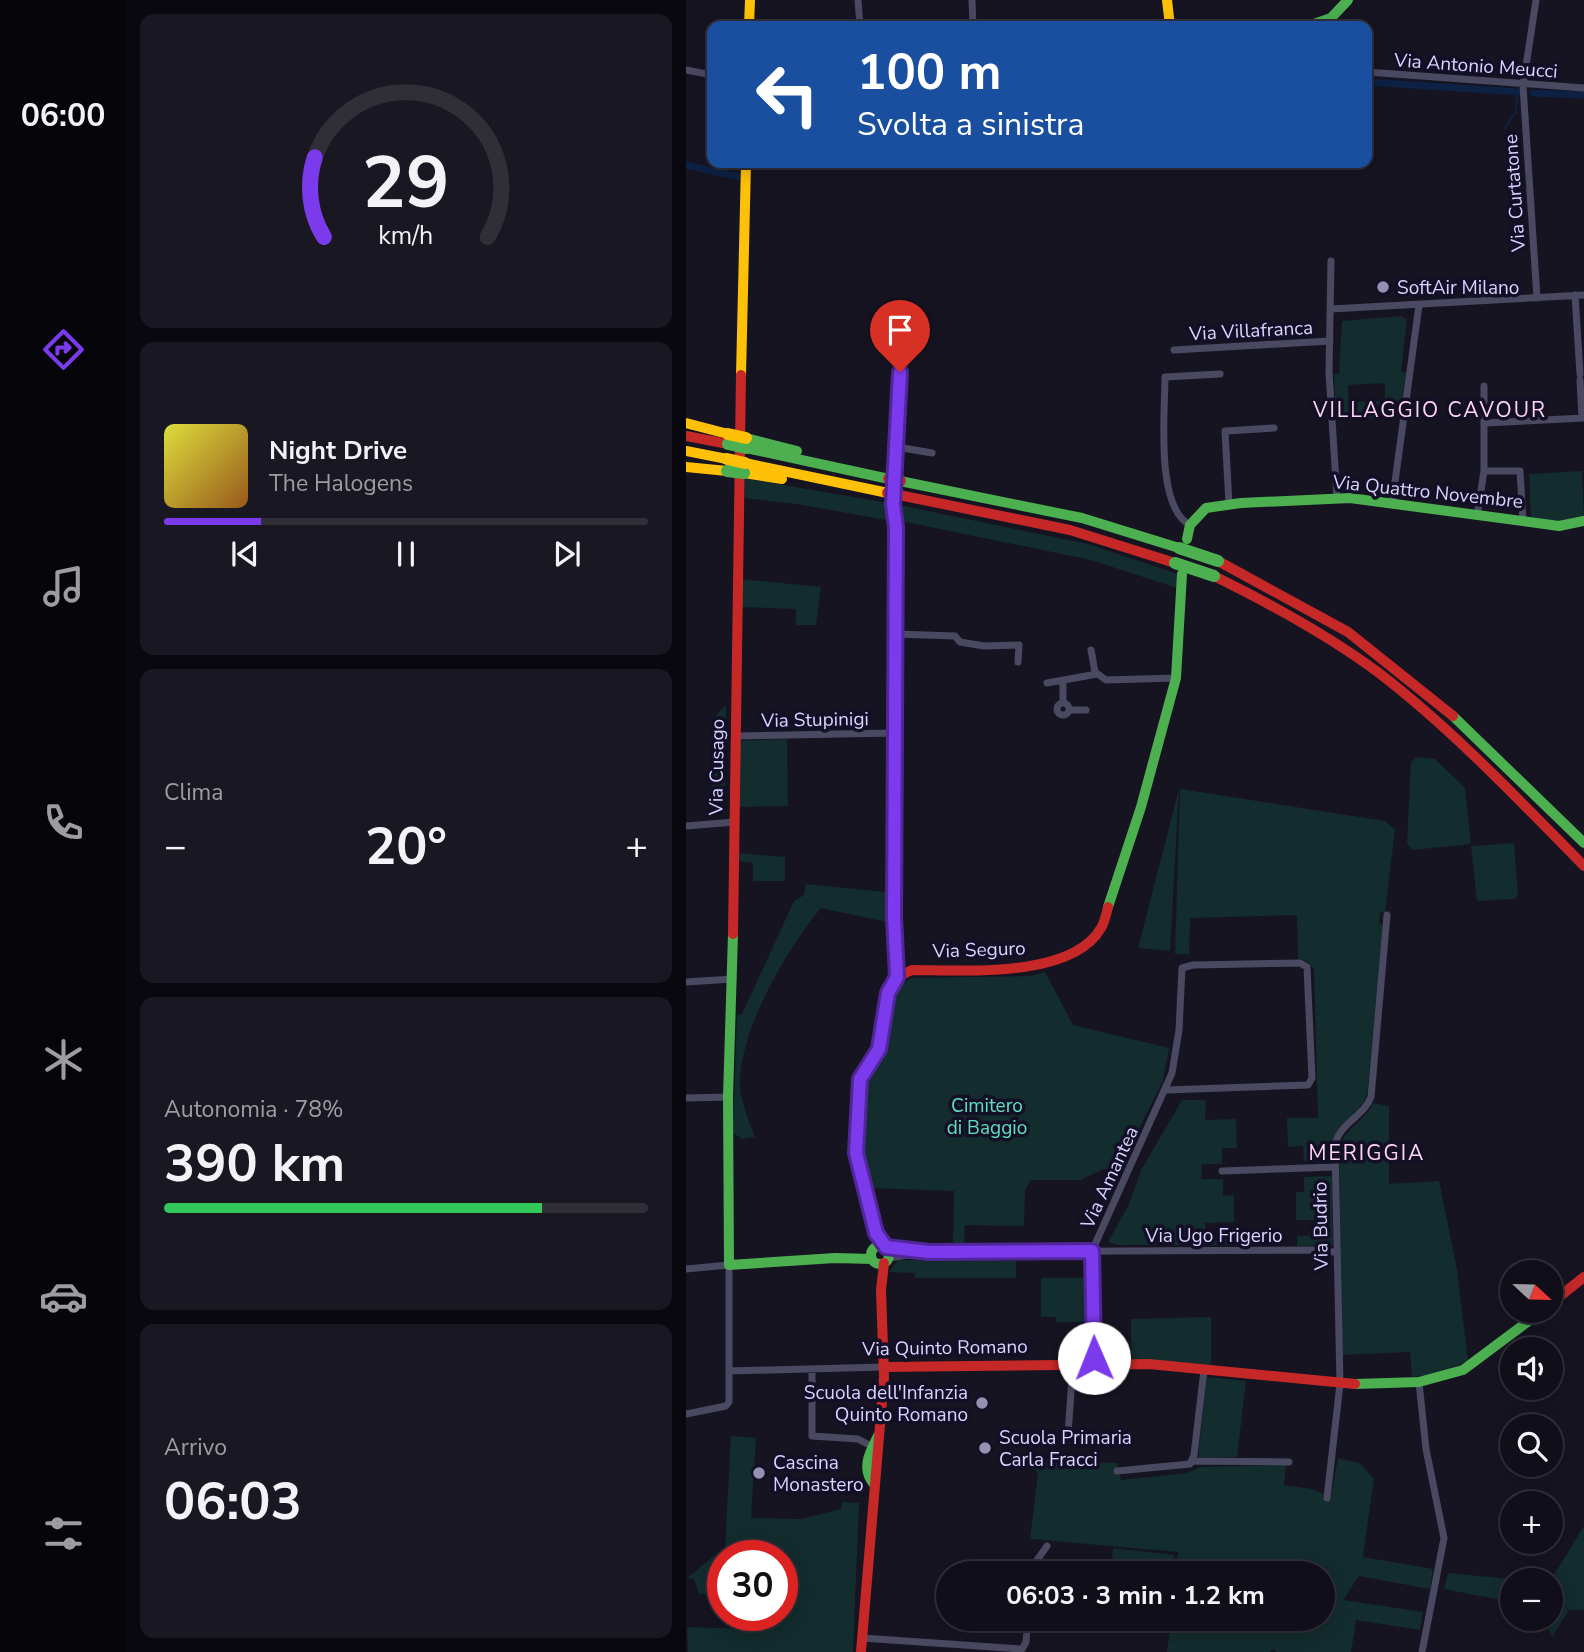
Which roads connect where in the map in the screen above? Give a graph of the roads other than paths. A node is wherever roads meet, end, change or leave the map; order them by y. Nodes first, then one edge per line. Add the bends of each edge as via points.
1 (750, 0) edge
2 (858, 0) edge
3 (972, 0) edge
4 (1167, 0) edge
5 (1349, 0) edge
6 (1536, 0) edge
7 (749, 21) edge
8 (860, 21) edge
9 (974, 21) edge
10 (1169, 21) edge
11 (1332, 21) edge
12 (686, 70) edge
13 (1372, 72) edge
14 (707, 74) edge
15 (1523, 86) junction
16 (1584, 88) edge
17 (746, 168) edge
18 (1331, 261) dead end
19 (1575, 295) junction
20 (1584, 295) edge
21 (1537, 298) junction
22 (1419, 304) junction
23 (1331, 309) junction
24 (1330, 341) junction
25 (1174, 350) dead end
26 (900, 372) dead end
27 (1220, 374) dead end
28 (1484, 386) dead end
29 (1583, 418) edge
30 (686, 423) edge
31 (1485, 426) junction
32 (1274, 428) dead end
33 (686, 436) edge
34 (728, 439) junction
35 (897, 447) junction
36 (686, 451) edge
37 (932, 453) dead end
38 (727, 465) junction
39 (686, 467) edge
40 (1484, 471) junction
41 (895, 477) junction
42 (894, 497) junction
43 (1337, 498) junction
44 (1229, 504) junction
45 (1392, 504) junction
46 (1477, 516) junction
47 (1523, 521) junction
48 (1584, 521) edge
49 (1190, 525) junction
50 (1183, 543) junction
51 (1179, 569) junction
52 (895, 634) junction
53 (1091, 650) dead end
54 (1018, 662) dead end
55 (1097, 674) junction
56 (1176, 678) junction
57 (1063, 681) junction
58 (1046, 683) dead end
59 (1086, 710) dead end
60 (894, 733) junction
61 (736, 736) junction
62 (735, 822) junction
63 (686, 826) edge
64 (1584, 843) edge
65 (1584, 866) edge
66 (1387, 915) dead end
67 (897, 977) junction
68 (733, 979) junction
69 (686, 982) edge
70 (1166, 1090) junction
71 (728, 1097) junction
72 (686, 1098) edge
73 (1335, 1167) junction
74 (1222, 1171) dead end
75 (1092, 1251) junction
76 (1336, 1253) junction
77 (880, 1254) junction
78 (729, 1265) junction
79 (686, 1269) edge
80 (1584, 1277) edge
81 (1563, 1294) edge
82 (1526, 1323) edge
83 (1073, 1364) junction
84 (1094, 1364) junction
85 (883, 1367) junction
86 (812, 1369) junction
87 (1204, 1370) junction
88 (729, 1371) junction
89 (1419, 1382) junction
90 (1340, 1384) junction
91 (686, 1414) edge
92 (1068, 1434) dead end
93 (875, 1450) junction
94 (1192, 1461) junction
95 (1289, 1462) dead end
96 (1116, 1471) dead end
97 (1326, 1498) dead end
98 (1047, 1546) dead end
99 (1036, 1561) edge
100 (1027, 1631) edge
101 (862, 1638) junction
102 (1021, 1651) edge
103 (861, 1652) edge
104 (1422, 1652) edge

1 - 7 main road
2 - 8 street
3 - 9 street
4 - 10 main road
5 - 11 main road
6 - 15 street, Via Curtatone
12 - 14 street
13 - 15 street, Via Antonio Meucci
15 - 16 street, Via Antonio Meucci
15 - 21 street, Via Curtatone
17 - 61 main road, Via Cusago
18 - 23 street
19 - 20 street
19 - 21 street
19 - 29 street
21 - 22 street
22 - 23 street
22 - 45 street
23 - 24 street
24 - 25 street, Via Villafranca
24 - 43 street
26 - 35 street
27 - 49 street via 1165,377 1166,476 1175,508
28 - 31 street
29 - 31 street
30 - 34 main road
31 - 40 street
32 - 44 street via 1225,431
33 - 34 main road
34 - 41 main road, bridge
35 - 37 street
35 - 41 street
36 - 38 main road
38 - 39 main road
38 - 42 main road, bridge via 842,482
40 - 46 street
40 - 47 street via 1520,471
41 - 42 street
41 - 50 main road
42 - 51 main road via 1070,530
42 - 52 street
43 - 44 main road, Via Quattro Novembre
43 - 45 main road, Via Quattro Novembre
44 - 49 main road, Via Quattro Novembre via 1206,508
45 - 46 main road, Via Quattro Novembre
46 - 47 main road, Via Quattro Novembre
47 - 48 main road, Via Quattro Novembre via 1559,526
49 - 50 main road
50 - 64 main road, bridge via 1293,598 1388,660 1467,728
51 - 56 main road, Via Seguro
51 - 65 main road, bridge via 1214,576 1286,611 1378,673 1456,739
52 - 54 street via 956,636 960,642 984,646 1019,645
52 - 60 street
53 - 55 street
55 - 56 street via 1106,680
55 - 57 street
56 - 67 main road, Via Seguro via 1106,919 1095,937 1070,953 1021,969 912,970
57 - 58 street
57 - 59 street via 1059,712
60 - 61 street, Via Stupinigi
60 - 67 street
61 - 62 main road, Via Cusago
62 - 63 street
62 - 68 main road, Via Cusago
66 - 73 street, Via Budrio via 1372,1092 1364,1110 1338,1133
67 - 77 main road via 888,993 879,1049 860,1079 856,1153
68 - 69 street
68 - 71 main road, Via Cusago
70 - 70 street, Via Amantea via 1177,1046 1182,968 1300,962 1307,967 1312,1078 1308,1085
70 - 75 street, Via Amantea
71 - 72 street
71 - 78 main road, Via Cusago
73 - 74 street
73 - 76 street, Via Budrio
75 - 76 street, Via Ugo Frigerio
75 - 77 street, Via Ugo Frigerio
75 - 84 street, Via Amantea
76 - 90 street, Via Budrio
77 - 78 main road
77 - 85 main road
78 - 79 street
78 - 88 street, Via Cusago
80 - 81 main road
82 - 89 main road, Via Quinto Romano via 1463,1370
83 - 84 main road, Via Quinto Romano
83 - 85 main road, Via Quinto Romano
83 - 92 street
84 - 87 main road, Via Quinto Romano
85 - 86 street, Via Quinto Romano
85 - 93 main road
86 - 88 street, Via Quinto Romano
86 - 93 street via 812,1436 853,1439
87 - 90 main road, Via Quinto Romano
87 - 94 street
88 - 91 street, Via Cusago via 729,1402
89 - 90 main road, Via Quinto Romano
89 - 104 street via 1426,1449 1444,1538
90 - 97 street
93 - 101 main road
94 - 95 street
94 - 96 street via 1185,1466
98 - 99 street
100 - 102 street
101 - 102 street
101 - 103 main road

